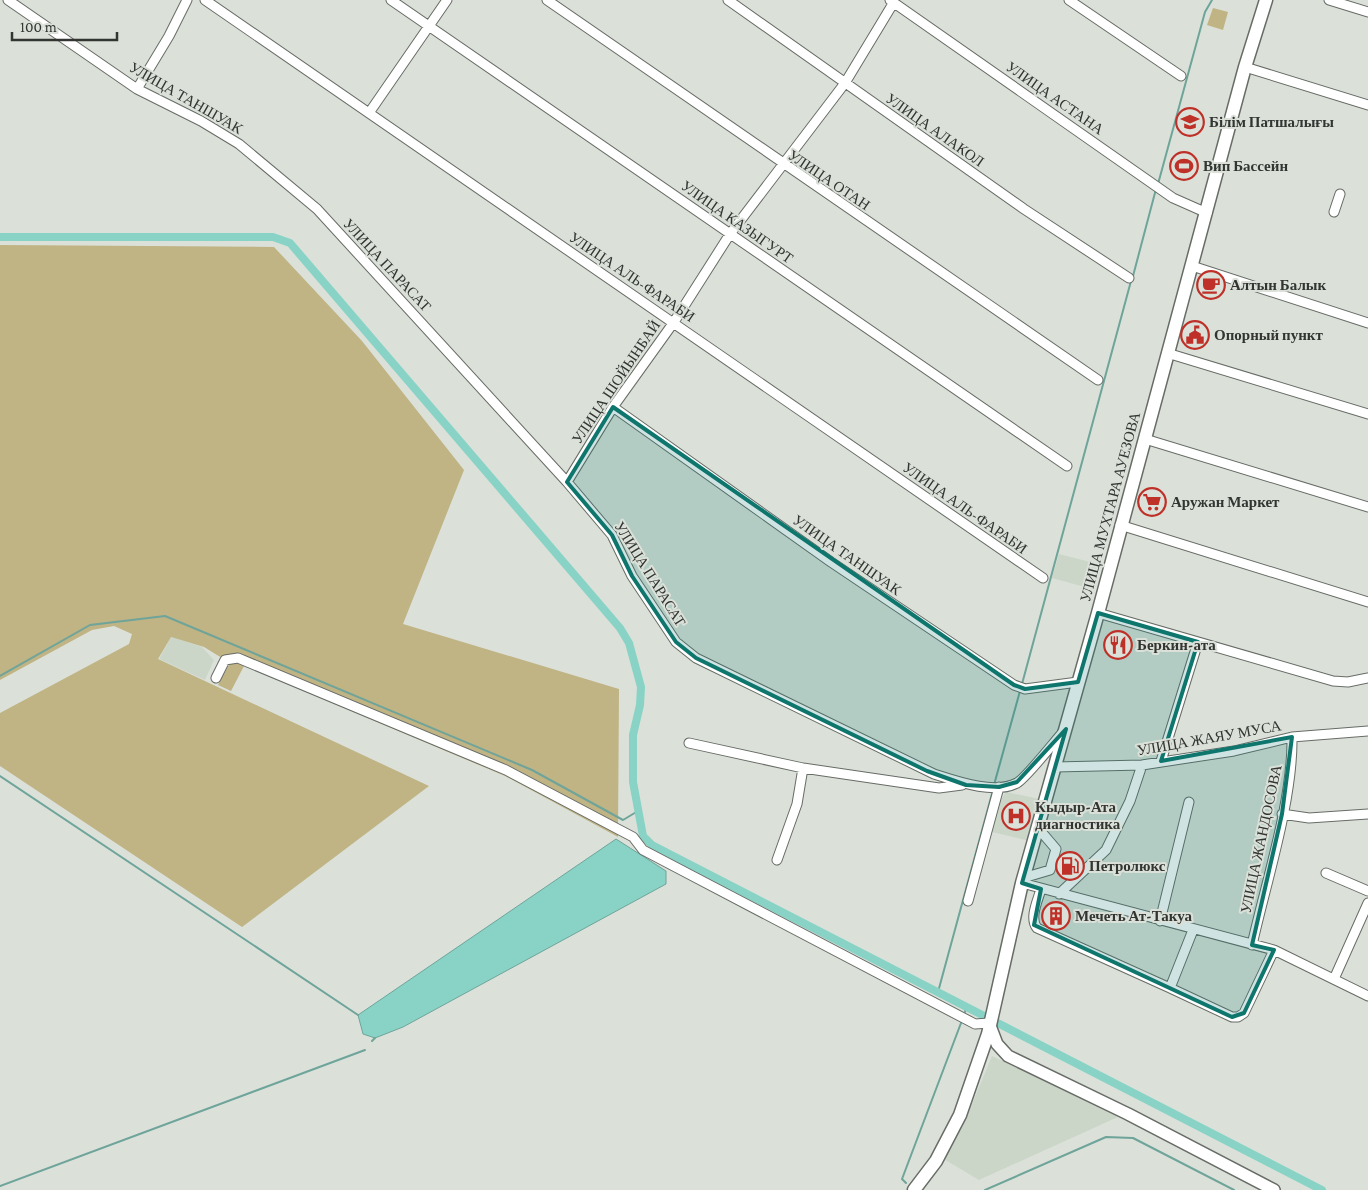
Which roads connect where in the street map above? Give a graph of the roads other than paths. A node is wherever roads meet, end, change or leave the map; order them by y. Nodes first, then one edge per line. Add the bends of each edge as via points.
1 (8, 0) edge
2 (187, 0) edge
3 (206, 0) edge
4 (391, 0) edge
5 (447, 0) edge
6 (547, 0) edge
7 (728, 0) edge
8 (1069, 0) edge
9 (1266, 0) edge
10 (1329, 0) edge
11 (892, 1) edge
12 (1368, 12) edge
13 (429, 26) junction
14 (1245, 67) junction
15 (1181, 76) dead end
16 (845, 83) junction
17 (137, 89) junction
18 (1368, 105) edge
19 (369, 113) junction
20 (783, 165) junction
21 (298, 191) joint
22 (1340, 194) dead end
23 (1334, 212) dead end
24 (1206, 213) junction
25 (730, 234) junction
26 (1192, 266) junction
27 (1129, 278) dead end
28 (674, 322) junction
29 (1368, 323) edge
30 (1167, 353) junction
31 (1098, 380) dead end
32 (613, 407) junction
33 (1368, 414) edge
34 (1145, 439) junction
35 (1067, 466) dead end
36 (567, 482) junction
37 (1368, 507) edge
38 (1120, 525) junction
39 (1042, 578) dead end
40 (1368, 602) edge
41 (1098, 613) junction
42 (1198, 642) junction
43 (216, 678) dead end
44 (1368, 678) edge
45 (1078, 682) junction
46 (1066, 729) junction
47 (1368, 731) edge
48 (1292, 737) junction
49 (689, 744) dead end
50 (1161, 761) junction
51 (1142, 765) junction
52 (1055, 767) junction
53 (803, 768) junction
54 (927, 771) junction
55 (922, 785) junction
56 (966, 785) junction
57 (996, 787) junction
58 (1189, 802) dead end
59 (1282, 814) junction
60 (1368, 814) edge
61 (1038, 828) junction
62 (777, 860) dead end
63 (1326, 873) dead end
64 (1023, 880) junction
65 (1041, 889) junction
66 (1368, 891) edge
67 (1059, 894) junction
68 (968, 901) dead end
69 (1368, 903) edge
70 (1160, 921) junction
71 (1193, 930) junction
72 (1252, 945) junction
73 (1274, 950) junction
74 (1334, 979) junction
75 (1170, 988) junction
76 (1368, 996) edge
77 (989, 1023) junction
78 (914, 1190) edge
79 (1274, 1190) edge

1 - 17 street, УЛИЦА ТАНШУАК
2 - 17 street
3 - 19 street, УЛИЦА АЛЬ-ФАРАБИ
4 - 13 street, УЛИЦА КАЗЫГУРТ
5 - 13 street
6 - 20 street, УЛИЦА ОТАН
7 - 16 street, УЛИЦА АЛАКОЛ
8 - 15 street
9 - 14 main road, УЛИЦА МУХТАРА АУЕЗОВА
10 - 12 street
11 - 16 street, УЛИЦА ШОЙЫНБАЙ
11 - 24 street, УЛИЦА АСТАНА via 1173,198
13 - 19 street
13 - 25 street, УЛИЦА КАЗЫГУРТ
14 - 18 street
14 - 24 main road, УЛИЦА МУХТАРА АУЕЗОВА
16 - 20 street, УЛИЦА ШОЙЫНБАЙ
16 - 27 street, УЛИЦА АЛАКОЛ via 1024,209
17 - 21 street, УЛИЦА ТАНШУАК via 239,144
19 - 28 street, УЛИЦА АЛЬ-ФАРАБИ
20 - 25 street, УЛИЦА ШОЙЫНБАЙ
20 - 31 street, УЛИЦА ОТАН
21 - 36 street, УЛИЦА ПАРАСАТ
22 - 23 street
24 - 26 main road, УЛИЦА МУХТАРА АУЕЗОВА
25 - 28 street, УЛИЦА ШОЙЫНБАЙ
25 - 35 street, УЛИЦА КАЗЫГУРТ
26 - 29 street
26 - 30 main road, УЛИЦА МУХТАРА АУЕЗОВА
28 - 32 street, УЛИЦА ШОЙЫНБАЙ
28 - 39 street, УЛИЦА АЛЬ-ФАРАБИ
30 - 33 street
30 - 34 main road, УЛИЦА МУХТАРА АУЕЗОВА
32 - 36 street, УЛИЦА ШОЙЫНБАЙ
32 - 45 street, УЛИЦА ТАНШУАК via 832,562 1021,688
34 - 37 street
34 - 38 main road, УЛИЦА МУХТАРА АУЕЗОВА
36 - 54 street, УЛИЦА ПАРАСАТ via 612,535 632,576 676,642 696,658
38 - 40 street
38 - 41 main road, УЛИЦА МУХТАРА АУЕЗОВА
41 - 42 street
41 - 45 main road, УЛИЦА МУХТАРА АУЕЗОВА
42 - 44 street via 1333,681
42 - 50 street
43 - 77 street via 226,660 238,658 506,770 633,837 643,850 736,899 975,1024
45 - 46 main road, УЛИЦА МУХТАРА АУЕЗОВА
46 - 52 main road, УЛИЦА МУХТАРА АУЕЗОВА
46 - 57 street, УЛИЦА ПАРАСАТ via 1018,782
47 - 48 street, УЛИЦА ЖАЯУ МУСА
48 - 50 street, УЛИЦА ЖАЯУ МУСА
48 - 59 street, УЛИЦА ЖАНДОСОВА via 1292,759
49 - 53 street
50 - 51 street, УЛИЦА ЖАЯУ МУСА
51 - 52 street, УЛИЦА ЖАЯУ МУСА
51 - 67 street via 1130,801 1106,850
52 - 61 main road, УЛИЦА МУХТАРА АУЕЗОВА
53 - 55 street
53 - 62 street via 797,804
54 - 55 street
54 - 56 street, УЛИЦА ПАРАСАТ
55 - 56 street via 939,788
56 - 57 street, УЛИЦА ПАРАСАТ
57 - 68 street
58 - 70 street
59 - 60 street via 1309,818
59 - 72 street, УЛИЦА ЖАНДОСОВА
61 - 64 main road, УЛИЦА МУХТАРА АУЕЗОВА
61 - 64 street via 1056,853 1050,870
63 - 66 street
64 - 65 street
64 - 77 main road, УЛИЦА МУХТАРА АУЕЗОВА
65 - 67 street
65 - 75 street via 1034,916 1036,928
67 - 70 street
69 - 74 street
70 - 71 street
71 - 72 street
71 - 75 street
72 - 73 street
73 - 74 street
73 - 75 street via 1244,1013 1238,1017
74 - 76 street
77 - 78 main road, УЛИЦА МУХТАРА АУЕЗОВА via 960,1115 936,1161
77 - 79 main road via 997,1044 1008,1056

